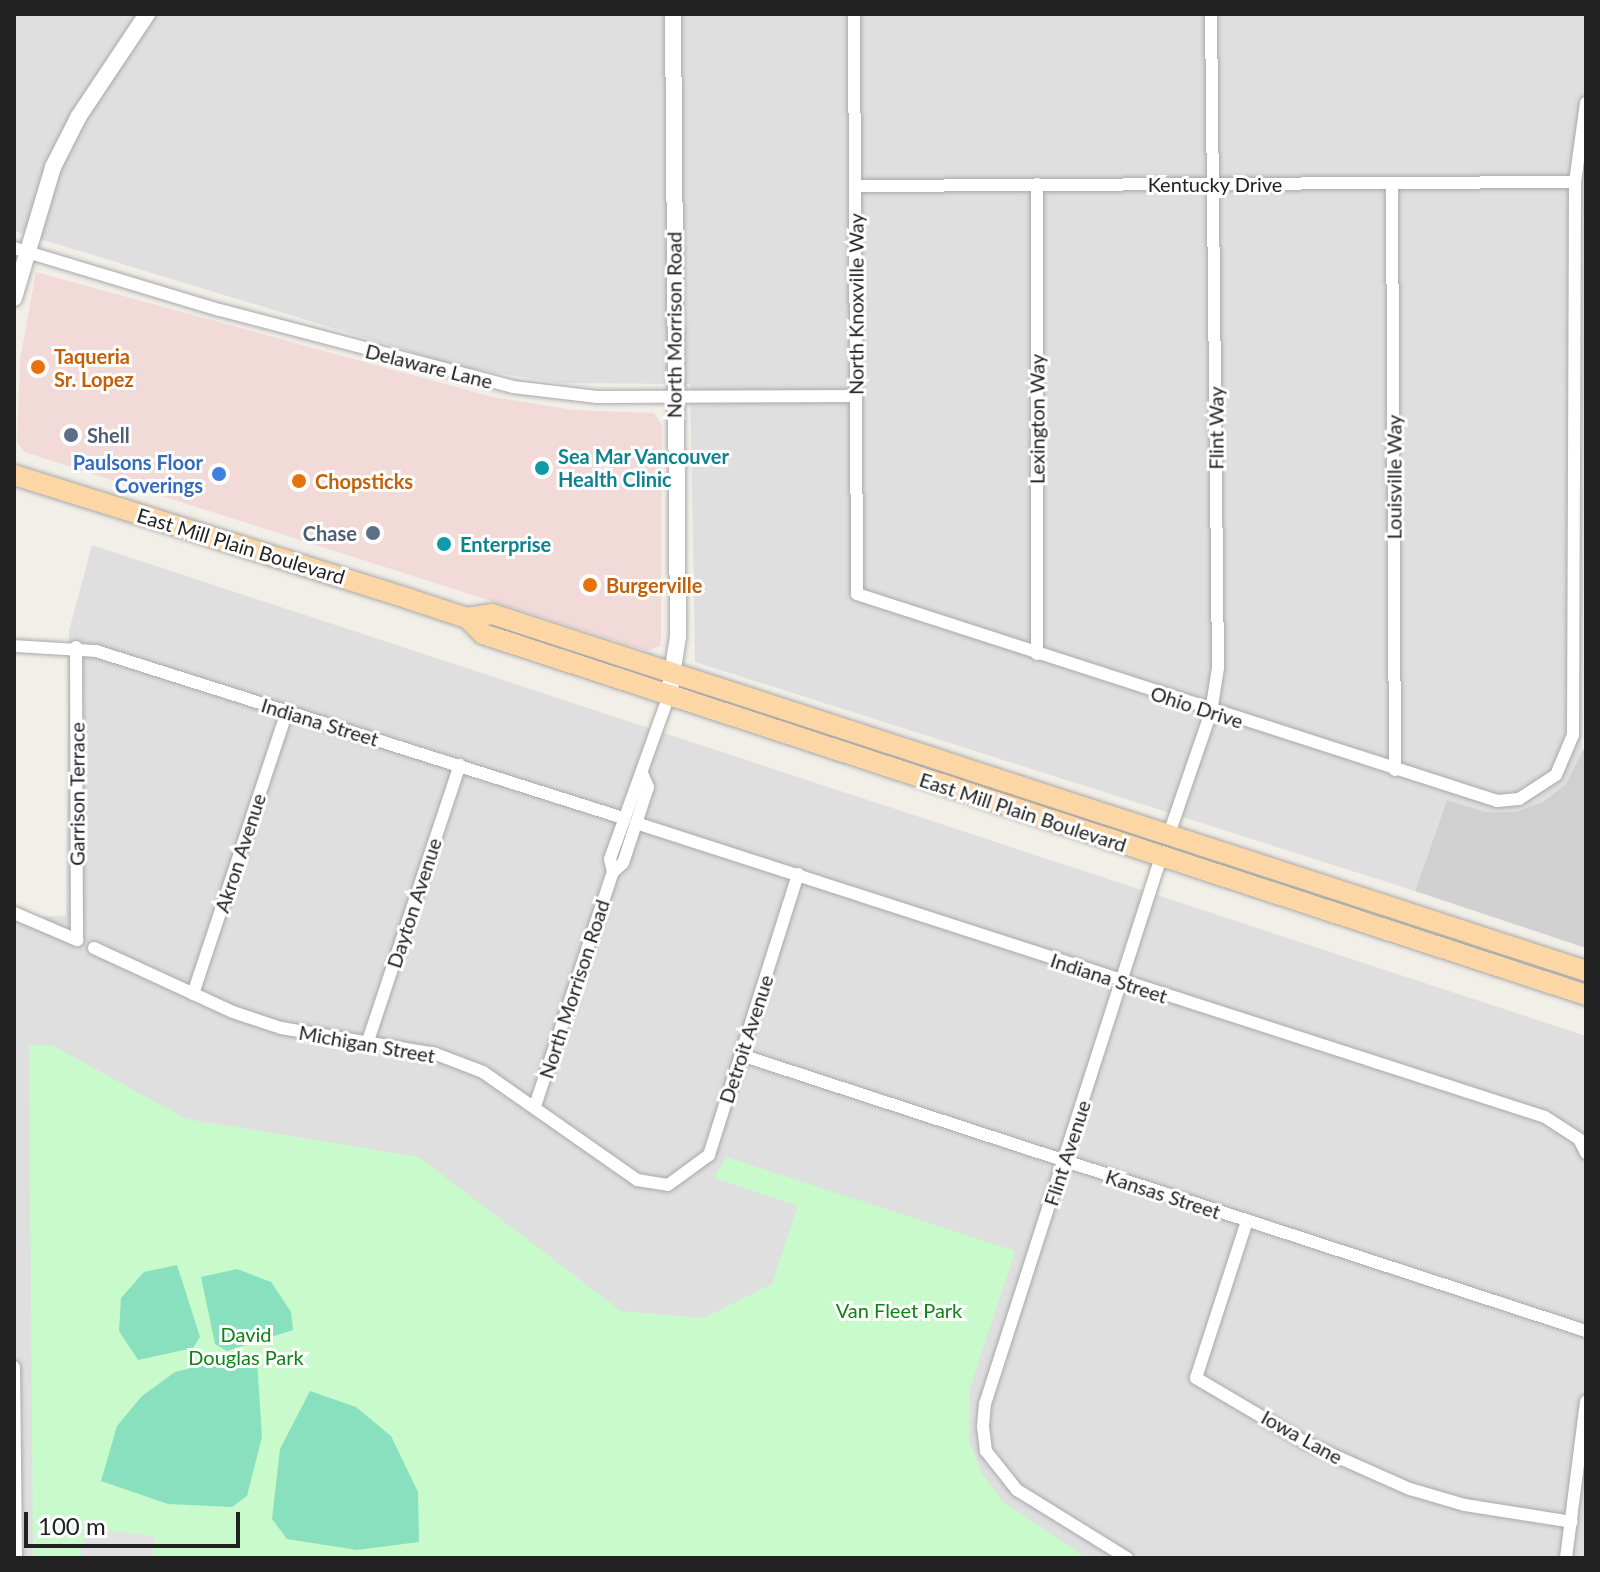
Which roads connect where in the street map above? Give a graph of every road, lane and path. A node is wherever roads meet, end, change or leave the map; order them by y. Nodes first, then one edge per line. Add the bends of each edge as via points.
1 (147, 14) edge
2 (673, 14) edge
3 (854, 14) edge
4 (1211, 14) edge
5 (1586, 103) edge
6 (1575, 182) junction
7 (1037, 184) junction
8 (1215, 184) junction
9 (1392, 184) junction
10 (855, 186) junction
11 (20, 250) edge
12 (14, 298) edge
13 (1581, 359) edge
14 (856, 396) junction
15 (675, 397) junction
16 (14, 475) edge
17 (857, 594) joint
18 (467, 618) junction
19 (14, 646) edge
20 (76, 647) junction
21 (1037, 654) junction
22 (676, 674) junction
23 (669, 695) junction
24 (287, 711) junction
25 (1211, 712) junction
26 (460, 765) junction
27 (1395, 770) junction
28 (629, 820) junction
29 (1169, 834) junction
30 (1161, 857) junction
31 (798, 874) junction
32 (14, 913) edge
33 (94, 948) dead end
34 (1586, 971) edge
35 (1122, 982) junction
36 (193, 994) junction
37 (1586, 995) edge
38 (368, 1041) junction
39 (741, 1055) junction
40 (535, 1106) junction
41 (1586, 1153) edge
42 (1064, 1161) junction
43 (668, 1185) joint
44 (1247, 1221) junction
45 (1586, 1331) edge
46 (14, 1367) edge
47 (1586, 1401) edge
48 (1572, 1522) junction
49 (16, 1558) edge
50 (1127, 1558) edge
51 (1566, 1558) edge

1 - 11 street via 72,128
2 - 15 street, North Morrison Road
3 - 10 street, North Knoxville Way
4 - 8 street, Flint Way
5 - 6 street
6 - 9 street, Kentucky Drive
6 - 13 street
7 - 8 street, Kentucky Drive
7 - 10 street, Kentucky Drive
7 - 21 street, Lexington Way
8 - 9 street, Kentucky Drive
8 - 25 street, Flint Way via 1218,668
9 - 27 street, Louisville Way
10 - 14 street, North Knoxville Way
11 - 12 street
11 - 15 street, Delaware Lane via 220,310 509,386 560,395
13 - 27 street, Ohio Drive via 1573,735 1556,775 1539,790 1497,801
14 - 15 street, Delaware Lane
14 - 17 street, North Knoxville Way
15 - 22 street, North Morrison Road
16 - 18 main road, East Mill Plain Boulevard
17 - 21 street, Ohio Drive
18 - 22 main road, East Mill Plain Boulevard via 492,614
18 - 23 main road, East Mill Plain Boulevard via 483,634
19 - 20 street, Indiana Street
20 - 24 street, Indiana Street
20 - 32 street, Garrison Terrace via 77,940
21 - 25 street, Ohio Drive
22 - 23 street, North Morrison Road
22 - 29 main road, East Mill Plain Boulevard
23 - 28 street, North Morrison Road via 643,775 648,787
23 - 30 main road, East Mill Plain Boulevard
24 - 26 street, Indiana Street
24 - 36 street, Akron Avenue
25 - 27 street, Ohio Drive
25 - 29 street, Flint Way
26 - 28 street, Indiana Street
26 - 38 street, Dayton Avenue
28 - 31 street, Indiana Street
28 - 40 street, North Morrison Road via 623,863 613,872
29 - 34 main road, East Mill Plain Boulevard
30 - 35 street, Flint Avenue
30 - 37 main road, East Mill Plain Boulevard
31 - 35 street, Indiana Street
31 - 39 street, Detroit Avenue
33 - 36 street, Michigan Street
35 - 41 street, Indiana Street via 1545,1117 1579,1139
35 - 42 street, Flint Avenue
36 - 38 street, Michigan Street via 281,1028
38 - 40 street, Michigan Street via 436,1054 483,1072
39 - 42 street, Kansas Street
39 - 43 street, Detroit Avenue via 709,1155
40 - 43 street, Michigan Street via 637,1180
42 - 44 street, Kansas Street
42 - 50 street, Flint Avenue via 985,1404 986,1451 1017,1490
44 - 45 street, Kansas Street
44 - 48 street, Iowa Lane via 1196,1378 1306,1443 1410,1489 1465,1505
46 - 49 street
47 - 48 street
48 - 51 street

